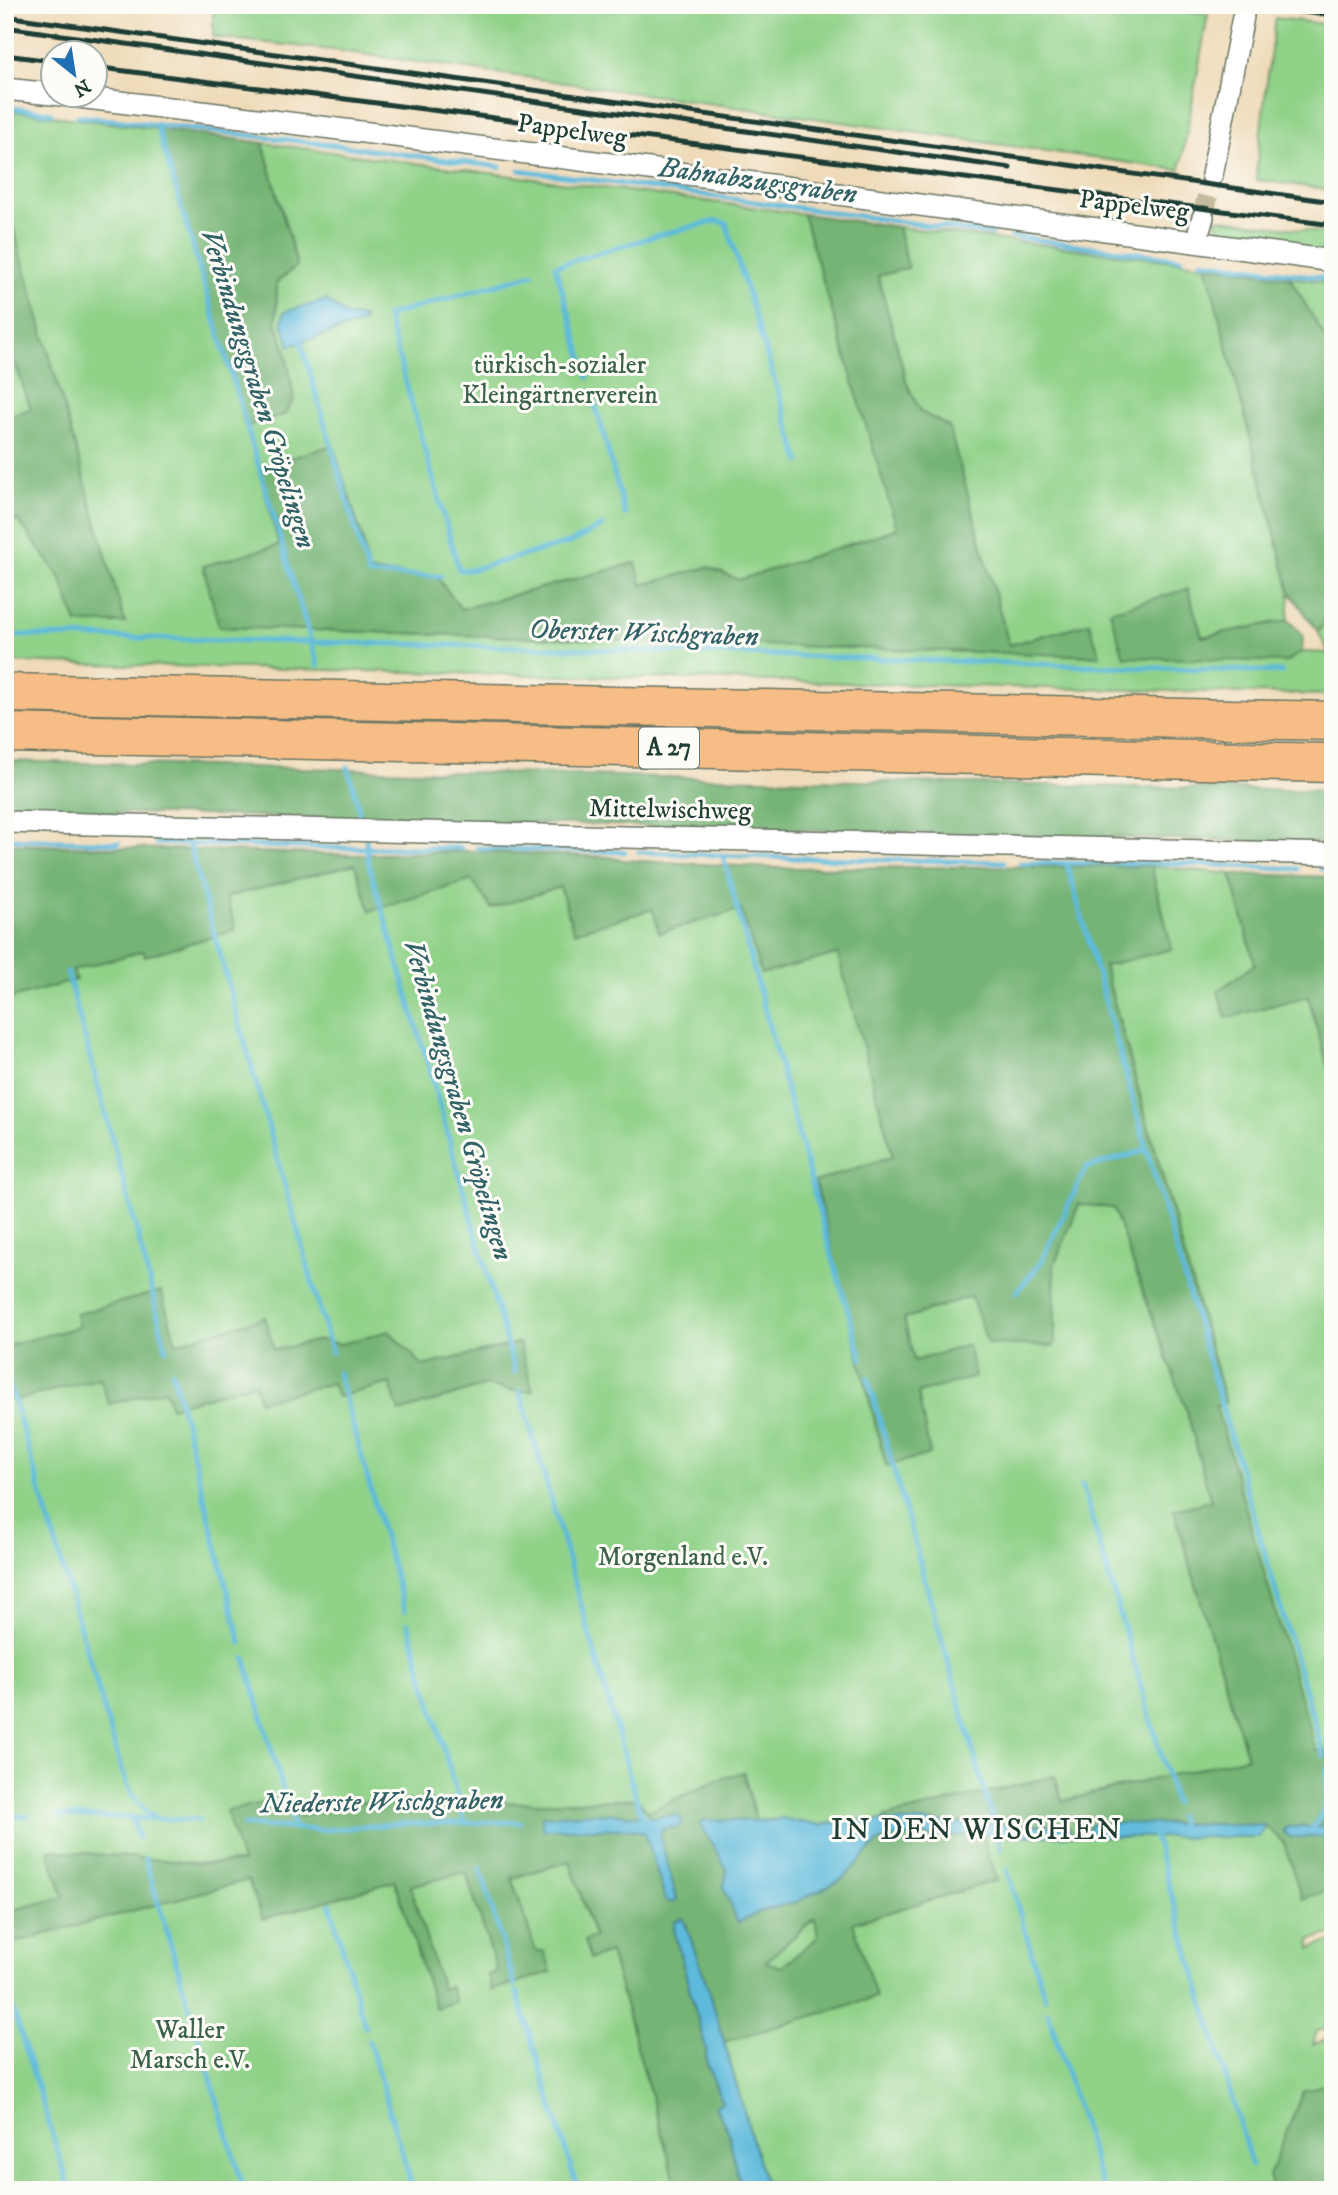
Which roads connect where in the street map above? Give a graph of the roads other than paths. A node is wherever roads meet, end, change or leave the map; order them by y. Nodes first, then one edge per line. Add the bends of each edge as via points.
1 (1243, 17) dead end
2 (5, 89) edge
3 (38, 92) edge
4 (108, 100) edge
5 (1212, 175) tunnel mouth
6 (1203, 218) tunnel mouth
7 (1196, 242) junction
8 (1333, 261) edge
9 (5, 693) edge
10 (1333, 721) edge
11 (5, 733) edge
12 (1333, 763) edge
13 (5, 821) edge
14 (1333, 853) edge

1 - 5 street
2 - 3 street, Pappelweg
4 - 7 street, Pappelweg
6 - 7 street
7 - 8 street, Pappelweg
9 - 10 highway, A 27
11 - 12 highway, A 27
13 - 14 street, Mittelwischweg

